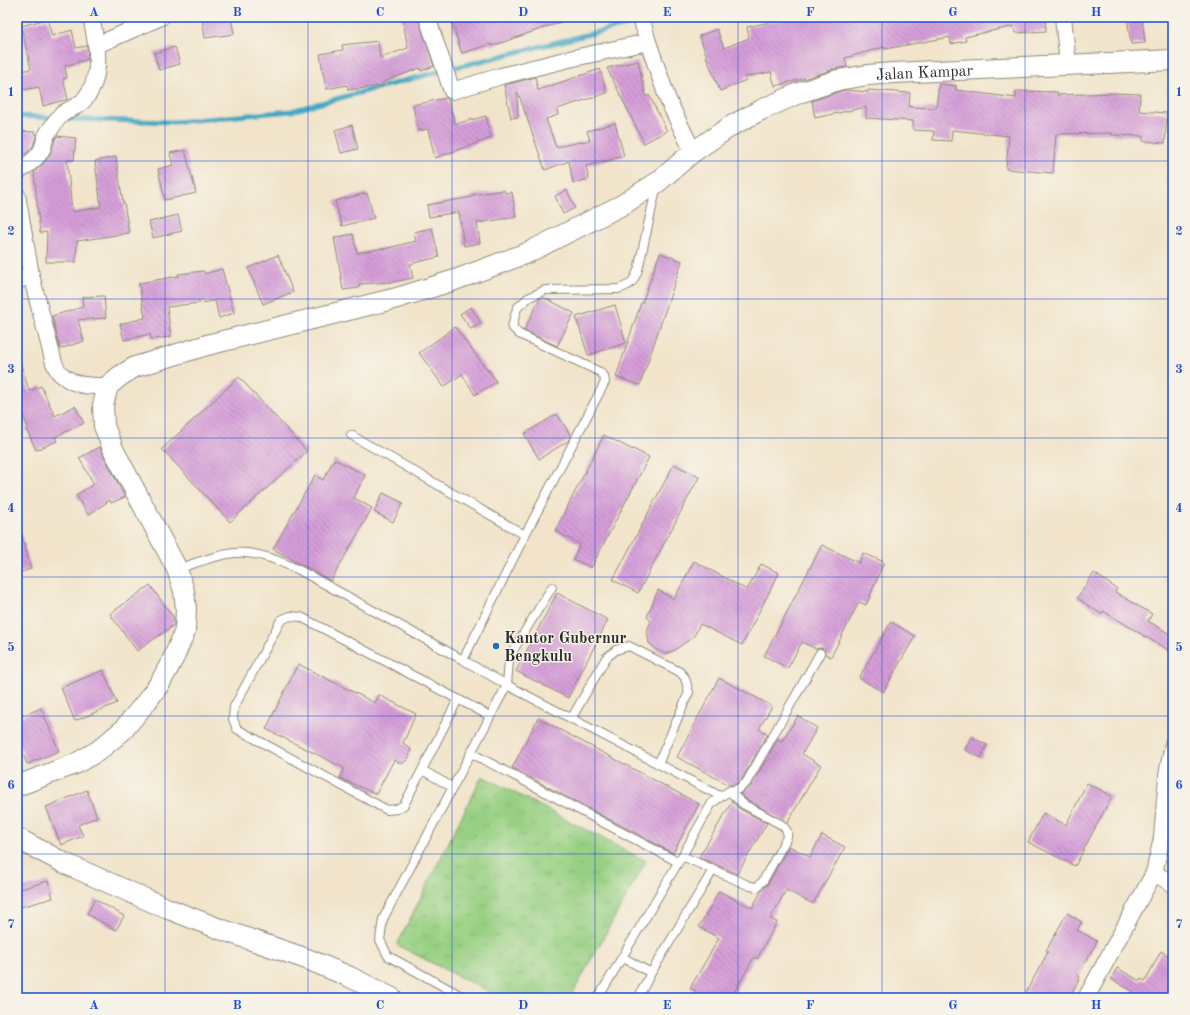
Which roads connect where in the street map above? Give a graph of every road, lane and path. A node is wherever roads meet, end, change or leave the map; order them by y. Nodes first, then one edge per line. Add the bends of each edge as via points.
1 (91, 17) edge
2 (161, 17) edge
3 (427, 17) edge
4 (641, 17) edge
5 (1063, 17) edge
6 (647, 39) junction
7 (97, 45) junction
8 (1173, 60) edge
9 (1068, 64) junction
10 (693, 152) junction
11 (17, 172) edge
12 (658, 182) junction
13 (17, 195) edge
14 (24, 278) edge
15 (108, 386) junction
16 (351, 435) dead end
17 (525, 535) junction
18 (177, 569) junction
19 (552, 587) dead end
20 (820, 653) dead end
21 (463, 660) junction
22 (507, 685) junction
23 (458, 699) junction
24 (490, 716) junction
25 (571, 719) junction
26 (1173, 744) edge
27 (471, 752) junction
28 (658, 764) junction
29 (422, 770) junction
30 (17, 786) edge
31 (452, 787) junction
32 (728, 791) junction
33 (720, 796) junction
34 (17, 838) edge
35 (680, 859) junction
36 (713, 870) junction
37 (1154, 873) junction
38 (1173, 884) edge
39 (622, 957) junction
40 (651, 973) junction
41 (392, 998) edge
42 (465, 998) edge
43 (598, 998) edge
44 (638, 998) edge
45 (1086, 998) edge

1 - 7 street
2 - 7 street
3 - 6 street via 452,92 501,76
4 - 6 street
5 - 9 street
6 - 10 street via 668,100
7 - 11 street via 97,70 92,88 84,101 61,115 45,135 40,154
8 - 9 street, Jalan Kampar
9 - 10 street, Jalan Kampar via 893,73 838,80 761,110 731,126
10 - 12 street, Jalan Kampar
12 - 15 street, Jalan Kampar via 622,205 527,253 455,280 397,298 206,345 135,367
12 - 17 lane via 638,270 628,286 618,289 545,290 528,298 517,308 512,327 518,334 600,372 605,382
13 - 14 street
14 - 15 street via 54,363 61,374 85,386
15 - 18 street via 103,404 104,426 111,445
16 - 17 lane
17 - 21 lane
18 - 21 lane via 236,553 258,554 279,560
18 - 30 street via 184,591 185,631 160,683 147,701 123,730 98,751 76,764
19 - 22 lane via 514,649 509,660
20 - 32 lane via 746,783
21 - 22 lane
22 - 24 lane
22 - 25 lane
23 - 24 lane
23 - 29 lane
23 - 29 lane via 301,617 290,616 280,620 234,707 232,719 237,729 387,810 404,805
24 - 27 lane
25 - 28 lane
25 - 28 lane via 606,658 616,650 629,646 680,672 685,678 689,692
26 - 37 street via 1167,775 1162,838
27 - 31 lane
27 - 35 lane
28 - 33 lane
29 - 31 lane
31 - 42 lane via 383,919 380,940 388,956
32 - 33 lane
32 - 36 lane via 743,804 782,825 788,836 763,881 757,887
33 - 35 lane via 712,803
34 - 41 street via 64,863 166,908 307,959
35 - 36 lane
35 - 39 lane
36 - 40 lane
37 - 38 street
37 - 45 street
39 - 40 lane
39 - 43 lane
40 - 44 lane

